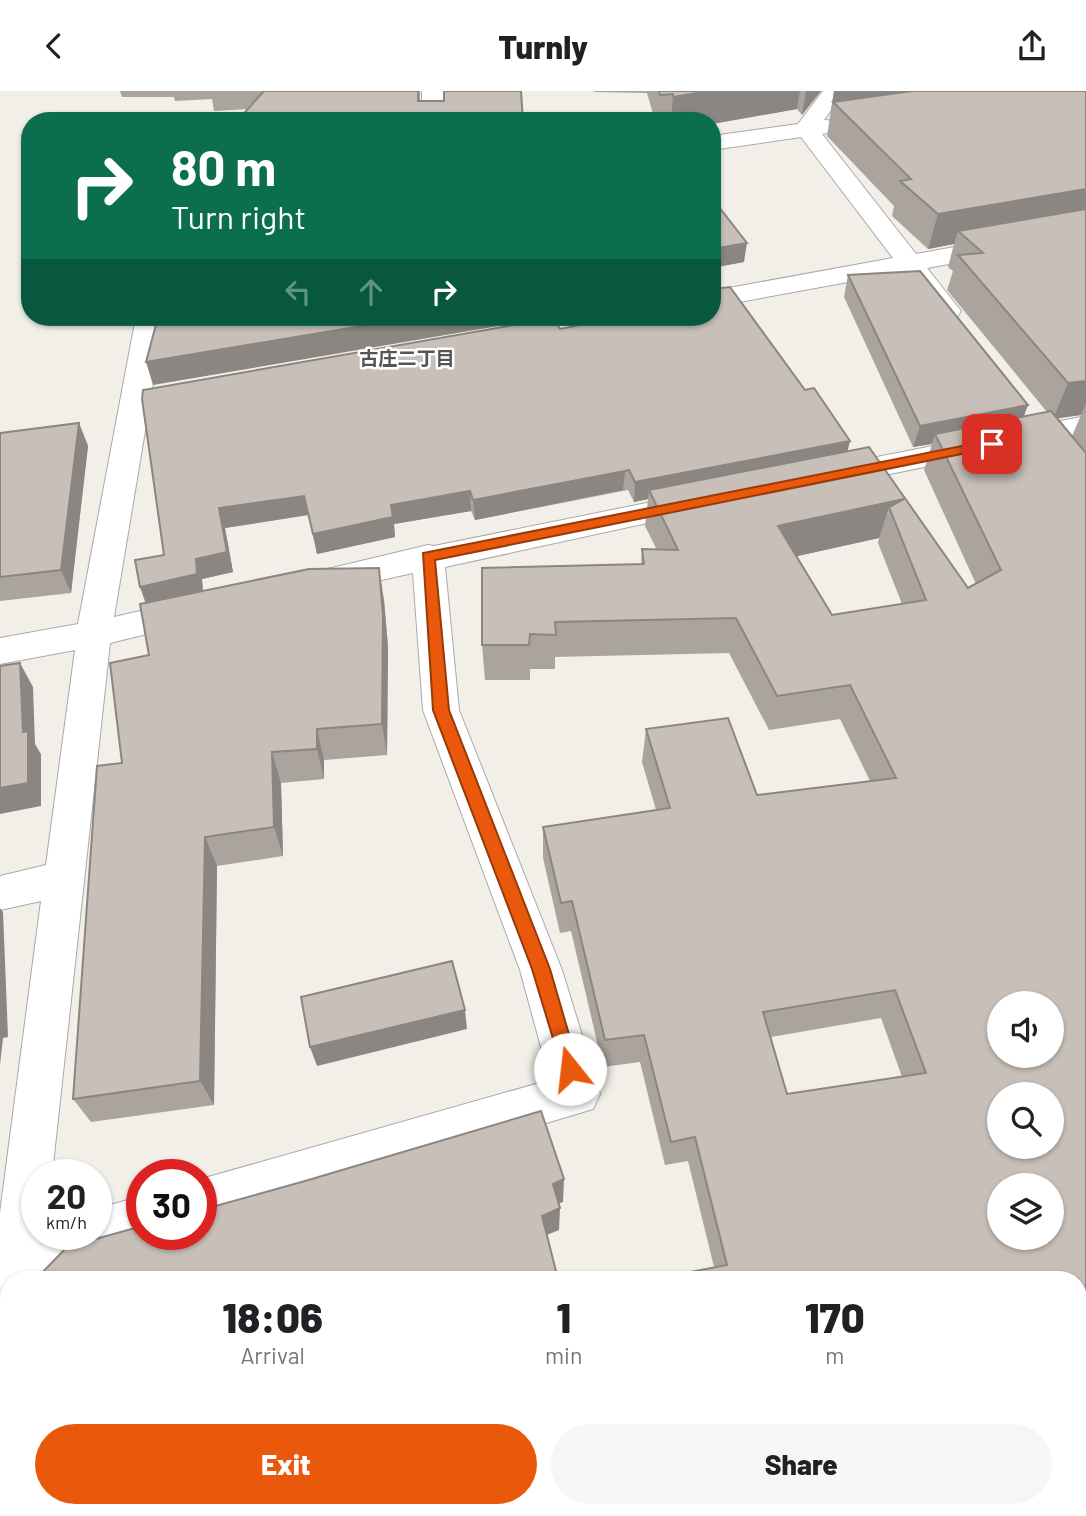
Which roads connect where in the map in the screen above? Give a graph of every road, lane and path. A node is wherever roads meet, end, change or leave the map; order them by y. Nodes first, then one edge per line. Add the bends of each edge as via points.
1 (433, 91) edge
2 (834, 91) edge
3 (433, 112) edge
4 (859, 122) edge
5 (806, 129) junction
6 (721, 142) edge
7 (1086, 231) edge
8 (910, 265) junction
9 (721, 297) edge
10 (150, 326) edge
11 (561, 326) edge
12 (961, 328) edge
13 (475, 341) edge
14 (1086, 425) edge
15 (799, 483) edge
16 (730, 496) edge
17 (428, 556) junction
18 (295, 587) edge
19 (228, 603) edge
20 (94, 634) junction
21 (0, 651) edge
22 (65, 878) junction
23 (0, 893) edge
24 (217, 1198) edge
25 (50, 1250) edge
26 (11, 1265) edge

1 - 3 street
2 - 5 street
4 - 5 street
5 - 6 street
5 - 8 street
7 - 8 street
8 - 9 street
8 - 12 street
10 - 20 street via 146,398
11 - 13 street
14 - 15 street
16 - 17 street
17 - 18 street
17 - 24 street via 441,710 541,969 577,1094
19 - 20 street
20 - 21 street
20 - 22 street
22 - 23 street
22 - 26 street
25 - 26 street

